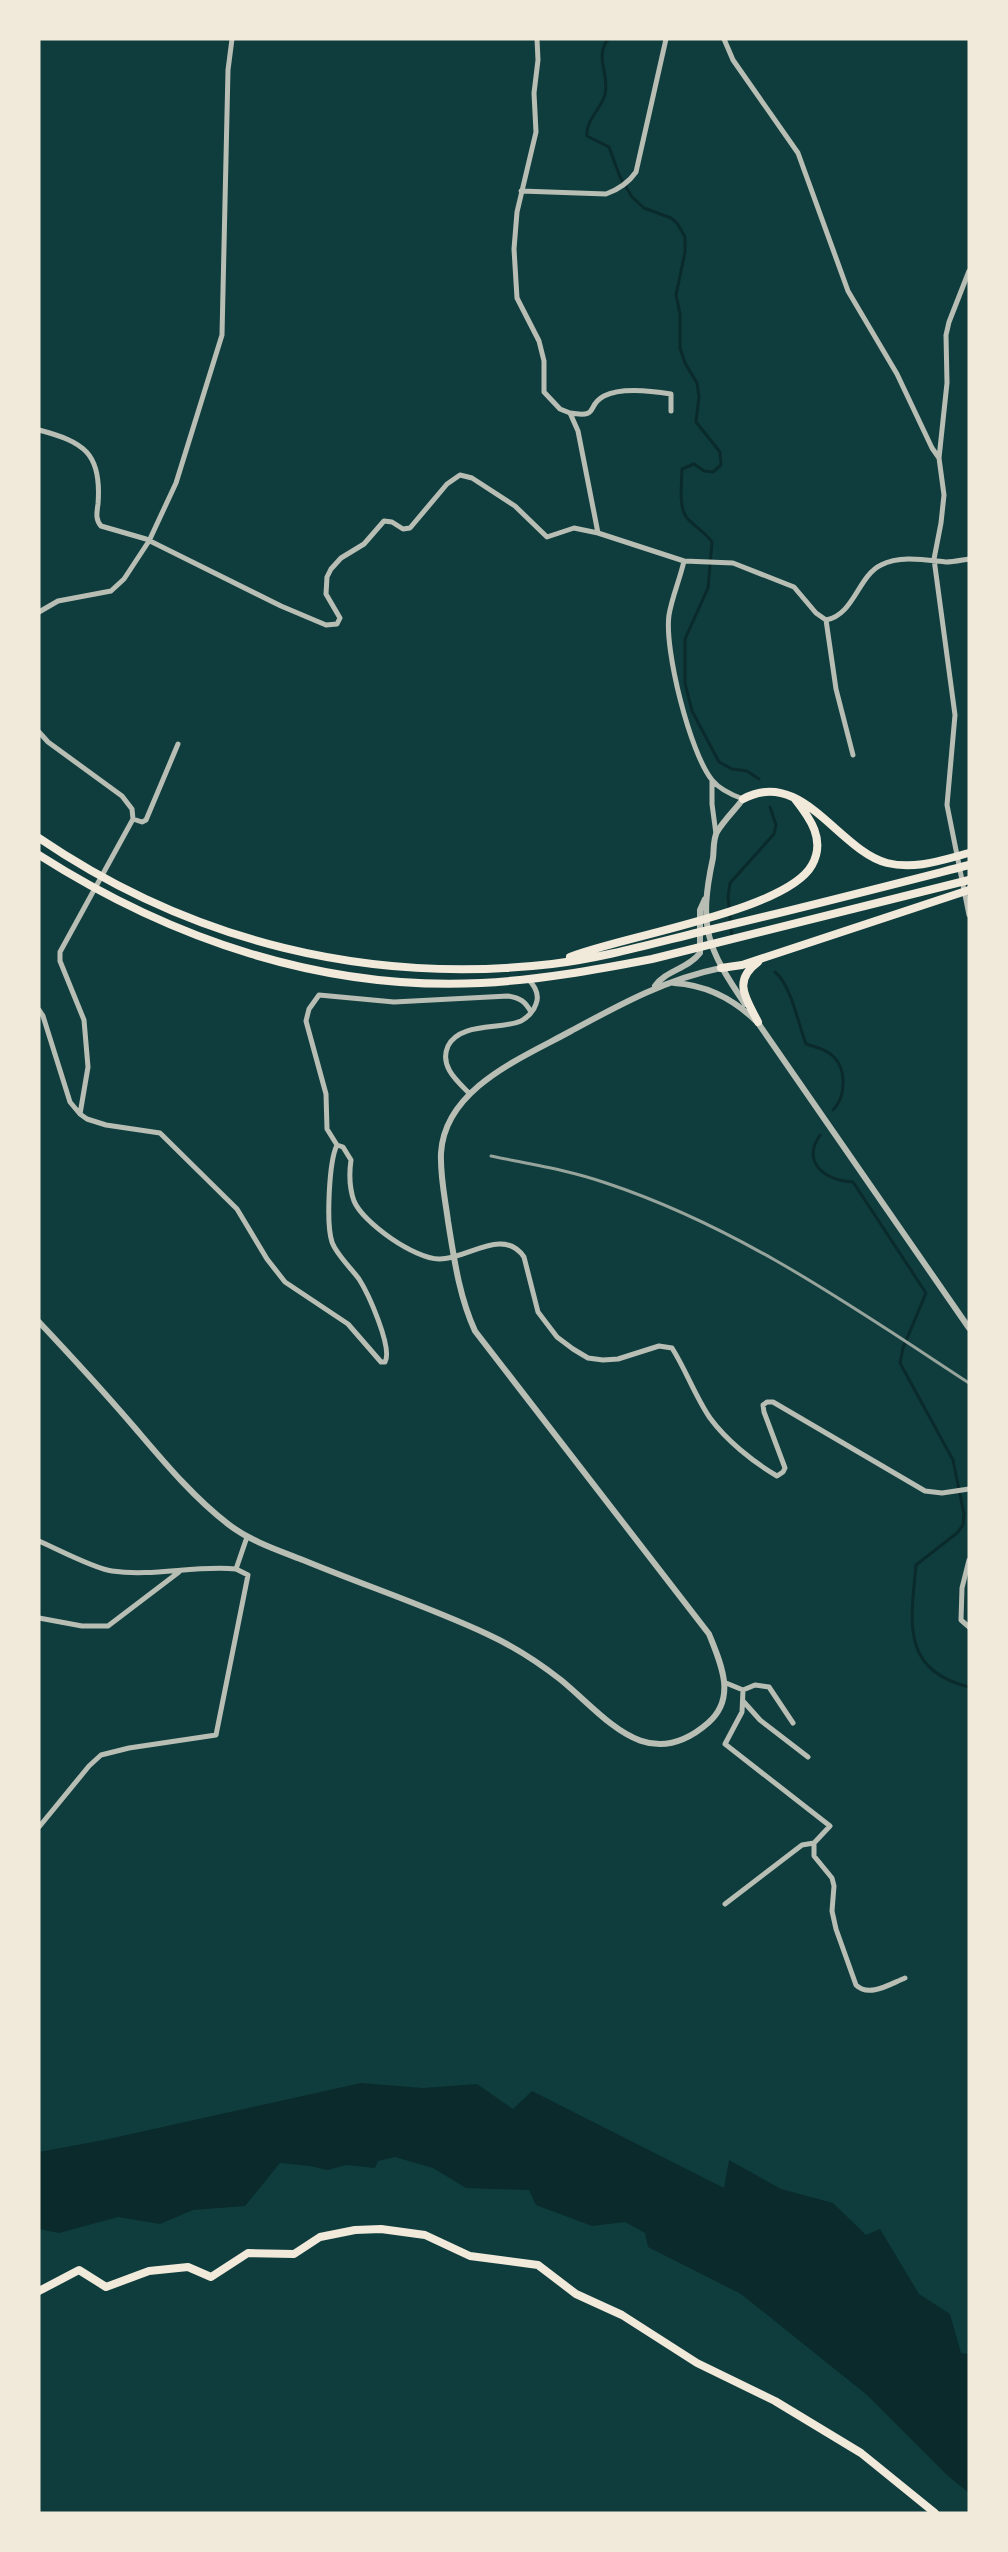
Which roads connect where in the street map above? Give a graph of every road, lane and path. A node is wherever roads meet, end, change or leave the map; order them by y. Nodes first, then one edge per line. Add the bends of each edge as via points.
1 (232, 39) edge
2 (537, 39) edge
3 (666, 39) edge
4 (724, 39) edge
5 (521, 191) junction
6 (969, 271) edge
7 (670, 411) dead end
8 (570, 413) junction
9 (39, 429) edge
10 (939, 458) junction
11 (597, 533) junction
12 (149, 540) junction
13 (934, 559) junction
14 (969, 559) edge
15 (684, 561) junction
16 (39, 612) edge
17 (826, 620) junction
18 (39, 732) edge
19 (178, 744) dead end
20 (853, 755) dead end
21 (712, 780) junction
22 (743, 799) junction
23 (795, 799) junction
24 (132, 822) junction
25 (716, 834) junction
26 (39, 838) edge
27 (969, 853) edge
28 (39, 855) edge
29 (969, 865) edge
30 (969, 880) edge
31 (969, 890) edge
32 (707, 894) junction
33 (969, 915) edge
34 (646, 941) junction
35 (766, 957) junction
36 (721, 968) junction
37 (528, 979) junction
38 (669, 982) junction
39 (655, 987) junction
40 (39, 1010) edge
41 (531, 1012) junction
42 (758, 1022) junction
43 (469, 1093) junction
44 (80, 1113) junction
45 (337, 1145) junction
46 (454, 1257) junction
47 (39, 1323) edge
48 (969, 1328) edge
49 (969, 1489) edge
50 (247, 1537) junction
51 (39, 1541) edge
52 (969, 1560) edge
53 (236, 1569) junction
54 (181, 1571) junction
55 (39, 1618) edge
56 (969, 1627) edge
57 (726, 1683) junction
58 (743, 1690) junction
59 (743, 1701) junction
60 (793, 1723) dead end
61 (808, 1757) dead end
62 (39, 1827) edge
63 (814, 1843) junction
64 (725, 1904) dead end
65 (905, 1978) dead end
66 (39, 2291) edge
67 (935, 2513) edge

1 - 12 street via 222,335 176,483
2 - 5 street via 536,132
3 - 5 street via 636,172 606,194
4 - 10 street via 733,60 798,153 848,291 897,374
5 - 8 street via 514,249 517,298 540,341 544,392 560,409
6 - 10 street via 946,335 947,383
7 - 8 street via 671,394 645,390 605,395 585,416
8 - 11 street via 578,431
9 - 12 street via 68,437 90,457 98,480 98,523
10 - 13 street via 944,495
11 - 12 street via 571,528 547,537 515,506 472,478 456,476 410,528 384,521 364,544 335,563 327,577 326,594 340,618 337,624 326,625
11 - 15 street
12 - 16 street via 134,566 111,591 58,601
13 - 14 street
13 - 17 street via 882,564 842,610
13 - 33 street via 955,715 946,805
15 - 17 street via 732,563 783,581
15 - 21 street via 669,615 669,638 683,714
17 - 20 street via 836,689
18 - 24 street via 122,796 132,809
19 - 24 street via 146,820
21 - 22 street via 724,791
21 - 25 street
22 - 23 main road via 760,792 777,792
22 - 25 street
23 - 27 main road via 886,863 920,866
23 - 34 main road via 817,835 812,866 786,890
24 - 44 street via 63,946 60,962 84,1020 88,1066
25 - 32 street
26 - 34 main road via 129,893 199,922 265,944 335,959 386,966 465,969 553,964
28 - 37 main road via 84,883 166,924 286,963 390,980 479,983
29 - 34 main road via 746,921
30 - 37 main road via 652,959
31 - 35 main road
32 - 36 street via 707,931
32 - 39 street via 700,910 700,953 686,966 660,978
35 - 36 main road
35 - 42 main road via 743,978 744,993
36 - 38 street
36 - 42 street
37 - 41 street via 537,995
38 - 39 street
38 - 42 street via 715,992
39 - 43 street via 508,1066
40 - 44 street via 70,1102
41 - 43 street via 522,1021 463,1033 450,1042 446,1064
41 - 45 street via 519,998 508,996 394,1002 319,995 306,1021 326,1094 327,1129
42 - 48 street
43 - 46 street via 450,1120 441,1151
44 - 45 street via 106,1125 160,1133 237,1209 285,1282 348,1324 383,1362 387,1358 386,1345 365,1289 332,1242 329,1186
45 - 46 street via 351,1160 351,1191 362,1215 424,1257
46 - 49 street via 498,1244 519,1250 542,1320 557,1337 588,1358 618,1359 659,1346 672,1348 711,1419 777,1476 785,1468 764,1412 766,1402 788,1410 925,1491
46 - 57 street via 465,1308 475,1331 709,1635
47 - 50 street via 183,1483
50 - 53 street
50 - 57 street via 487,1634 562,1681 627,1736 652,1745 691,1737 712,1720 723,1702
51 - 54 street via 110,1571
52 - 56 street via 962,1588 961,1620
53 - 54 street
53 - 62 street via 248,1575 216,1735 101,1755
54 - 55 street via 108,1626
57 - 58 street
58 - 59 street
58 - 60 street via 755,1685 769,1687
59 - 61 street via 760,1720
59 - 63 street via 742,1712 725,1744 830,1826
63 - 64 street via 802,1845
63 - 65 street via 814,1856 832,1878 836,1929 856,1985 872,1991
66 - 67 main road via 79,2270 106,2287 149,2271 188,2267 211,2277 248,2253 294,2254 320,2237 355,2230 425,2235 470,2256 538,2265 576,2294 622,2315 697,2363 775,2401 861,2453

